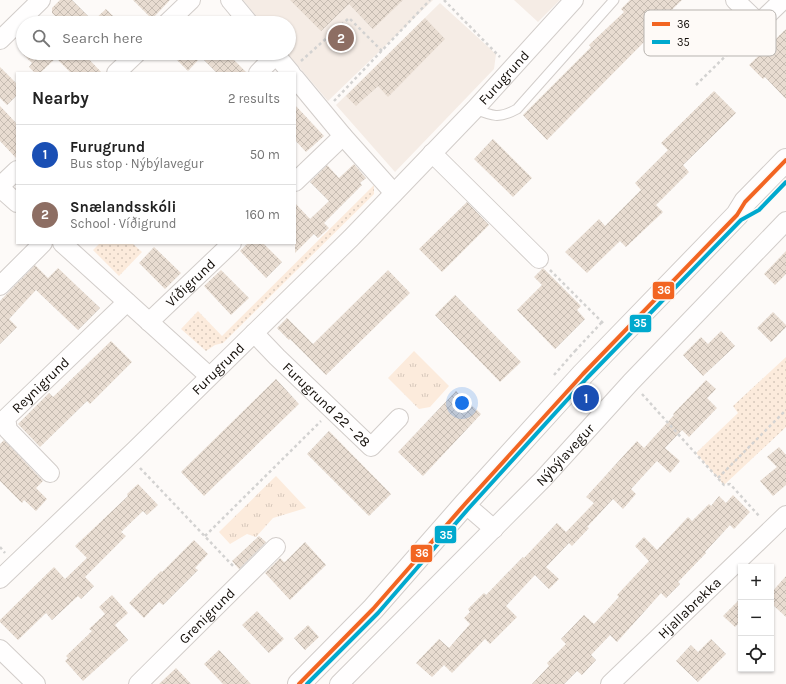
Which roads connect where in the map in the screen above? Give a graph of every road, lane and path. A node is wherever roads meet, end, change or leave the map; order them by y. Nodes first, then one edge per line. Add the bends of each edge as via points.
1 (41, 0) edge
2 (191, 0) edge
3 (230, 0) edge
4 (430, 0) edge
5 (444, 0) edge
6 (574, 0) edge
7 (614, 0) edge
8 (735, 0) edge
9 (783, 0) edge
10 (745, 10) edge
11 (773, 10) edge
12 (25, 16) edge
13 (174, 16) edge
14 (243, 16) edge
15 (16, 24) edge
16 (0, 40) edge
17 (382, 51) junction
18 (725, 56) edge
19 (130, 60) edge
20 (270, 60) edge
21 (280, 60) edge
22 (512, 69) junction
23 (117, 72) edge
24 (259, 72) edge
25 (290, 72) edge
26 (294, 72) edge
27 (296, 79) edge
28 (696, 85) dead end
29 (475, 109) junction
30 (324, 112) junction
31 (343, 136) junction
32 (432, 153) junction
33 (786, 160) edge
34 (16, 171) edge
35 (786, 174) edge
36 (296, 181) edge
37 (0, 187) edge
38 (394, 192) junction
39 (16, 202) edge
40 (737, 215) junction
41 (786, 220) edge
42 (42, 244) edge
43 (231, 244) edge
44 (73, 247) edge
45 (539, 259) joint
46 (0, 286) edge
47 (127, 302) junction
48 (149, 322) junction
49 (602, 322) junction
50 (606, 325) dead end
51 (254, 333) junction
52 (575, 351) dead end
53 (209, 376) junction
54 (637, 388) dead end
55 (332, 410) junction
56 (786, 410) edge
57 (399, 418) dead end
58 (128, 456) junction
59 (50, 473) dead end
60 (718, 478) junction
61 (465, 504) junction
62 (786, 515) edge
63 (761, 518) dead end
64 (494, 529) junction
65 (205, 536) junction
66 (276, 547) dead end
67 (245, 578) junction
68 (0, 579) edge
69 (0, 649) edge
70 (36, 684) edge
71 (138, 684) edge
72 (299, 684) edge
73 (339, 684) edge
74 (610, 684) edge

1 - 12 street
2 - 13 street
3 - 14 street
4 - 17 path
5 - 22 path
6 - 22 street, Furugrund
7 - 29 lane via 516,109 499,116
8 - 10 street
9 - 11 street
15 - 16 street
17 - 26 path via 349,18
17 - 30 path
18 - 28 path
19 - 23 street
20 - 24 street
21 - 25 street
22 - 29 street, Furugrund
27 - 30 street
29 - 32 street, Furugrund
30 - 31 street
31 - 36 street
31 - 38 street
32 - 38 street, Furugrund
32 - 45 street
33 - 40 main road via 745,202
34 - 37 street
35 - 40 main road via 755,205
37 - 39 street
38 - 51 street, Furugrund
40 - 61 main road via 582,374
41 - 64 street, Nýbýlavegur
42 - 46 street
43 - 48 street, Víðigrund
44 - 47 street
45 - 49 path
47 - 48 street
47 - 59 street, Reynigrund via 6,418 8,430
48 - 53 street
49 - 50 path
49 - 52 path
51 - 53 street, Furugrund
51 - 55 street, Furugrund 22 - 28
53 - 58 street, Furugrund
54 - 60 path
55 - 57 street, Furugrund 22 - 28 via 370,447
55 - 65 path
56 - 60 path
58 - 65 path
58 - 68 street, Furugrund
60 - 63 path via 724,485 730,484
61 - 64 street
61 - 72 main road via 373,609
62 - 74 street, Hjallabrekka
64 - 73 street, Nýbýlavegur
65 - 67 path
66 - 67 street, Grenigrund
67 - 71 street, Grenigrund
69 - 70 street

